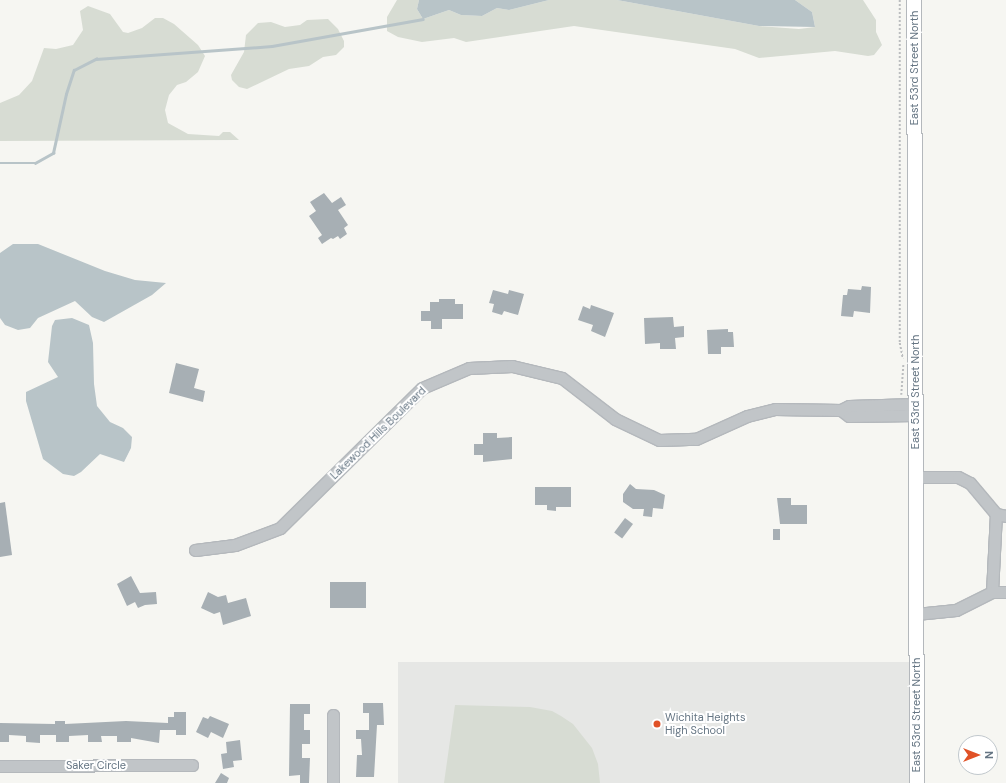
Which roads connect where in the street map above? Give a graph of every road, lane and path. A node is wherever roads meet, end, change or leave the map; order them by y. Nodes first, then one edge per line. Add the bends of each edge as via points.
1 (900, 0) edge
2 (914, 0) edge
3 (901, 398) dead end
4 (915, 410) junction
5 (915, 477) junction
6 (1001, 515) edge
7 (195, 550) dead end
8 (992, 592) junction
9 (1006, 592) edge
10 (916, 614) junction
11 (333, 715) dead end
12 (192, 765) dead end
13 (0, 766) edge
14 (333, 783) edge
15 (917, 783) edge

1 - 3 path via 900,343 903,358
2 - 4 main road, East 53rd Street North
4 - 5 main road, East 53rd Street North
4 - 7 street, Lakewood Hills Boulevard via 849,406 841,410 774,409 747,416 696,439 659,440 615,419 562,378 512,366 469,368 422,388 280,528 235,545
5 - 6 street via 958,478 970,484
5 - 10 main road, East 53rd Street North
6 - 8 street
8 - 9 street
8 - 10 street via 956,610
10 - 15 main road, East 53rd Street North
11 - 14 street
12 - 13 street, Saker Circle

